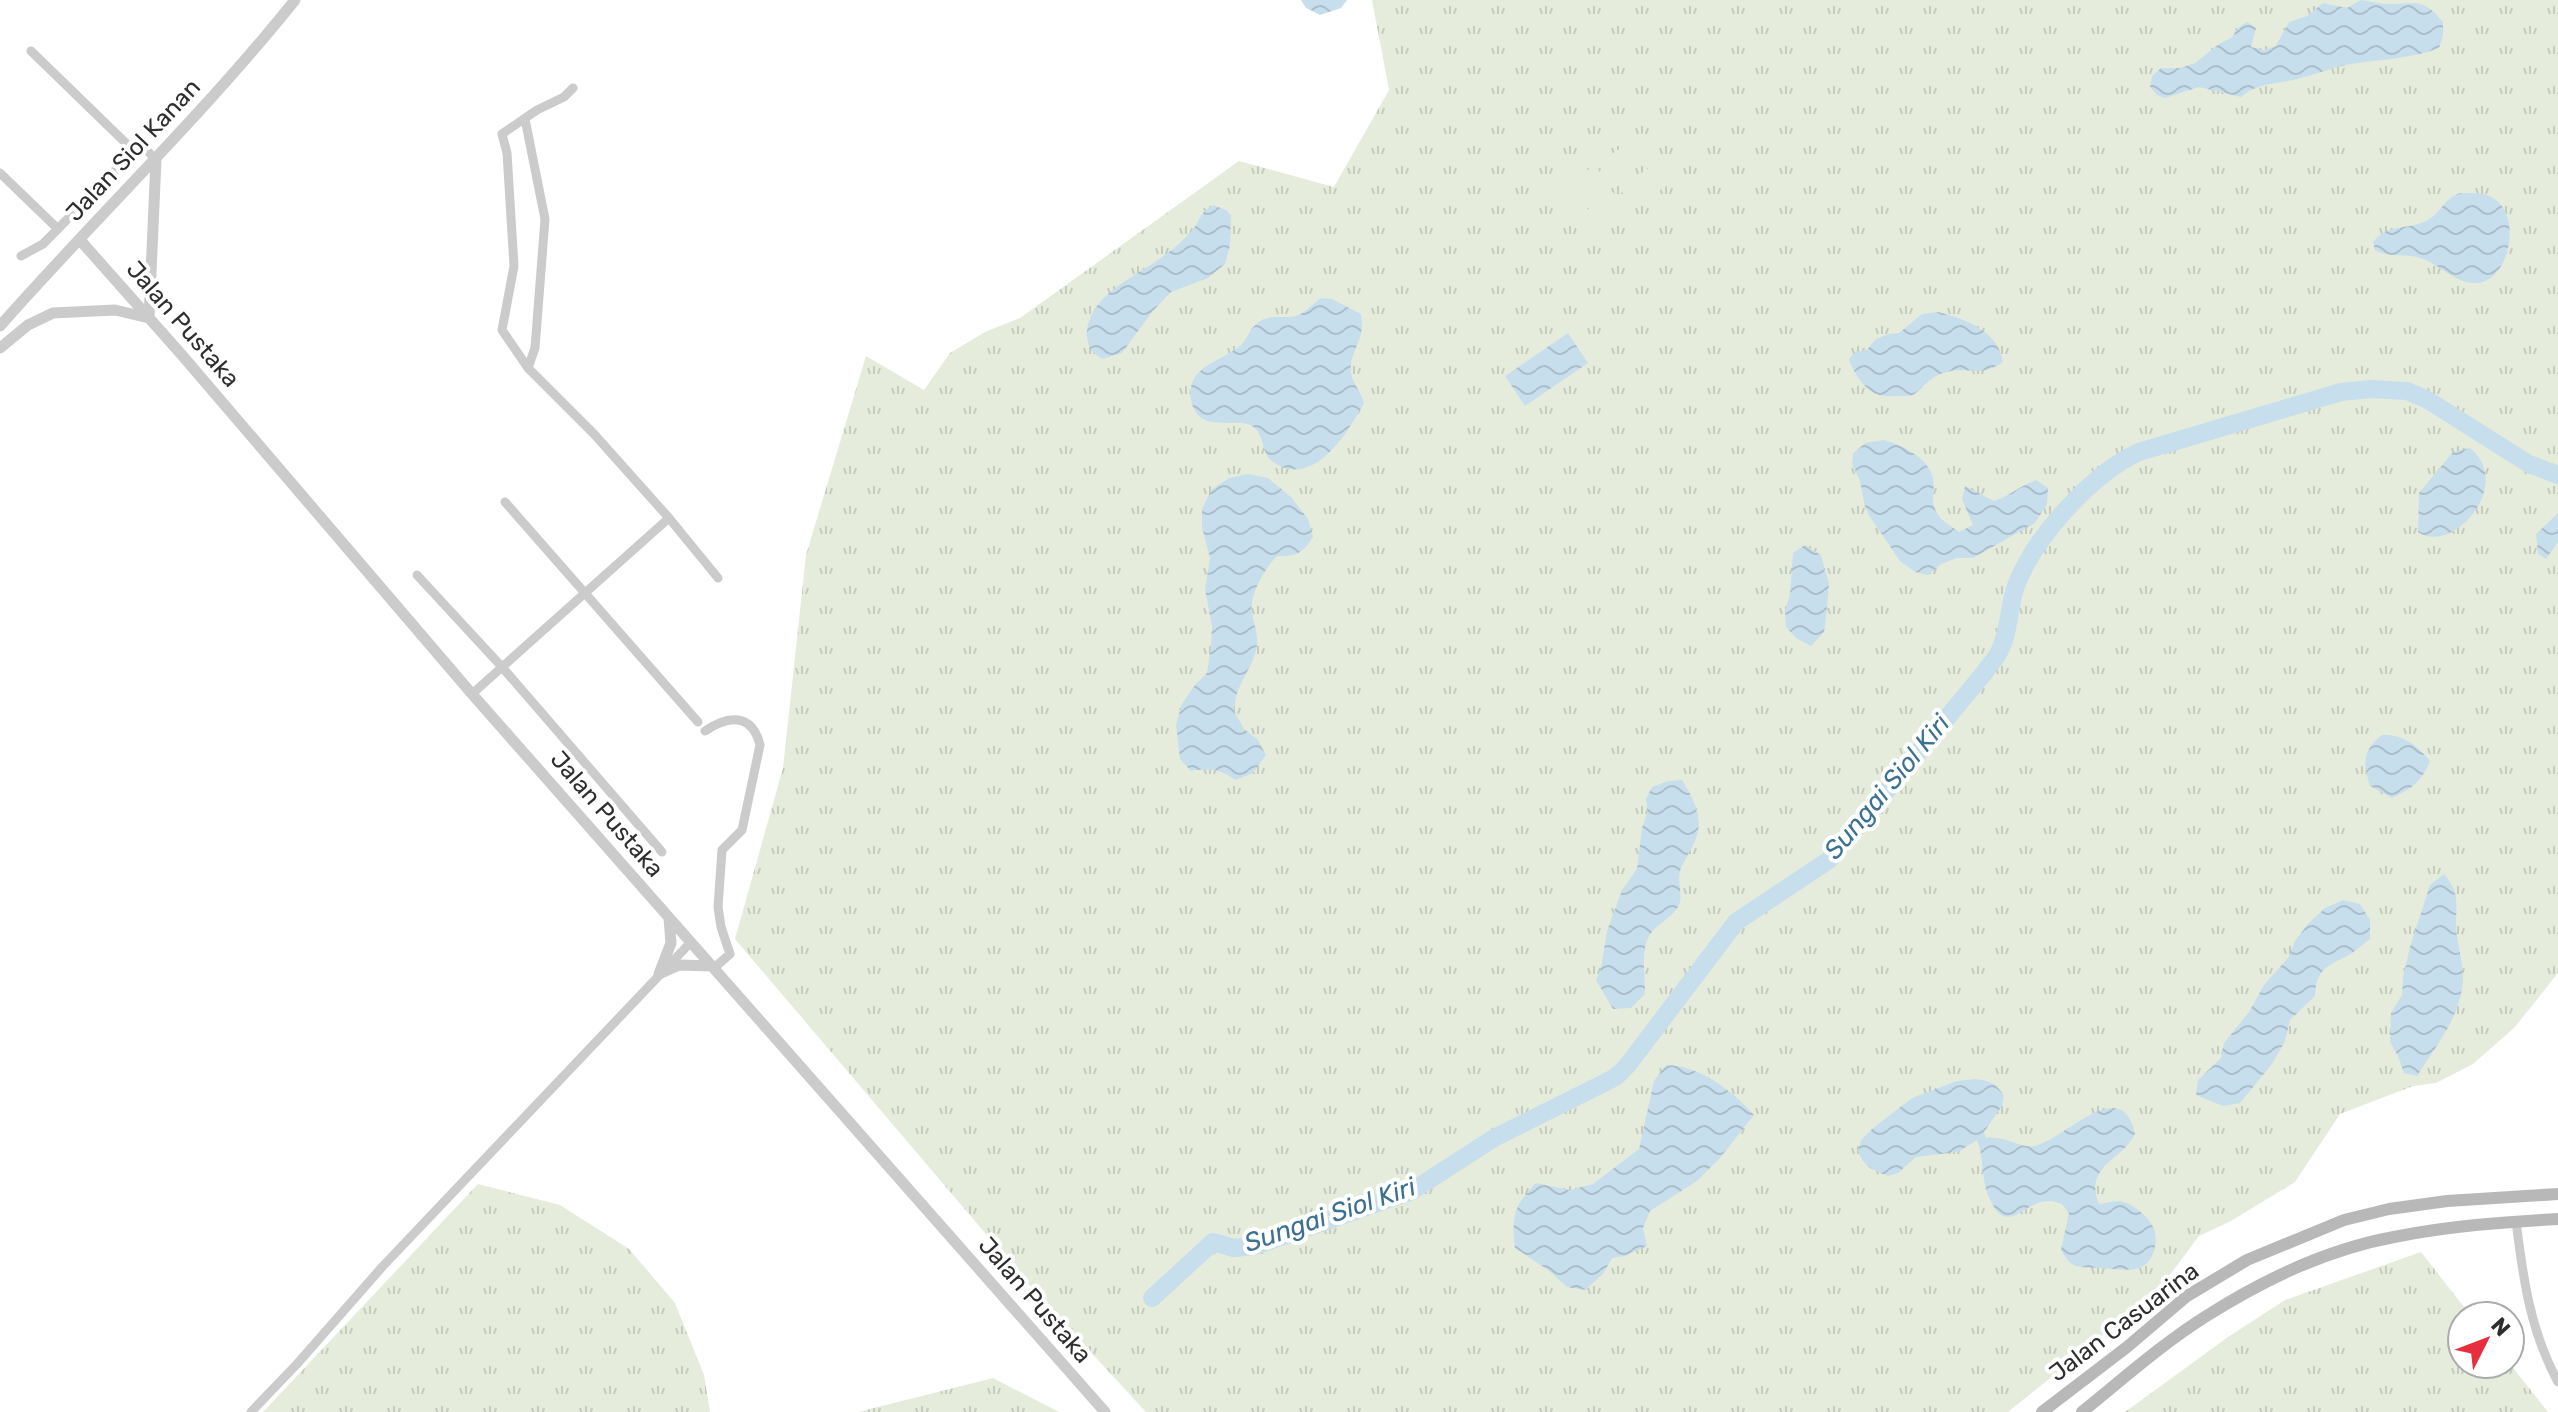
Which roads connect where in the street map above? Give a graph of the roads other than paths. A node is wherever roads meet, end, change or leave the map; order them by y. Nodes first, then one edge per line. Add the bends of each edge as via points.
1 (295, 0) edge
2 (31, 51) dead end
3 (573, 88) dead end
4 (525, 119) junction
5 (134, 151) junction
6 (156, 160) junction
7 (0, 173) edge
8 (58, 229) junction
9 (80, 240) junction
10 (21, 256) dead end
11 (149, 318) junction
12 (0, 326) edge
13 (0, 348) edge
14 (528, 368) junction
15 (505, 502) dead end
16 (669, 518) junction
17 (417, 575) dead end
18 (718, 578) dead end
19 (584, 591) junction
20 (502, 667) junction
21 (472, 694) junction
22 (698, 722) dead end
23 (705, 731) dead end
24 (662, 852) dead end
25 (669, 918) junction
26 (691, 942) junction
27 (712, 967) junction
28 (659, 974) junction
29 (2558, 1194) edge
30 (2558, 1219) edge
31 (2516, 1221) junction
32 (2558, 1382) edge
33 (251, 1412) edge
34 (1105, 1412) edge
35 (2042, 1412) edge
36 (2082, 1412) edge

1 - 6 street, Jalan Siol Kanan
2 - 5 street
3 - 4 street
4 - 14 street via 545,219 535,348
4 - 14 street via 502,134 514,266 502,330
5 - 6 street via 141,144
5 - 8 street
6 - 9 street, Jalan Siol Kanan
6 - 11 street
7 - 8 street
8 - 10 street
9 - 11 street, Jalan Pustaka
9 - 12 street, Jalan Siol Kanan
11 - 13 street via 115,310 53,313
11 - 21 street, Jalan Pustaka
14 - 16 street
15 - 19 street
16 - 18 street
16 - 19 street
17 - 20 street
19 - 20 street
19 - 22 street
20 - 21 street
20 - 24 street
21 - 25 street, Jalan Pustaka
23 - 27 street via 739,720 757,733 760,745 742,830 722,850 718,907 730,954
25 - 26 street, Jalan Pustaka
25 - 28 street via 671,943
26 - 27 street, Jalan Pustaka
26 - 28 street
27 - 28 street via 679,965
27 - 34 street, Jalan Pustaka
28 - 33 street
29 - 35 main road, Jalan Casuarina via 2389,1209 2344,1220 2247,1260 2187,1296
30 - 31 main road, Jalan Casuarina
31 - 32 street via 2524,1288
31 - 36 main road, Jalan Casuarina via 2391,1237 2299,1266 2206,1316

